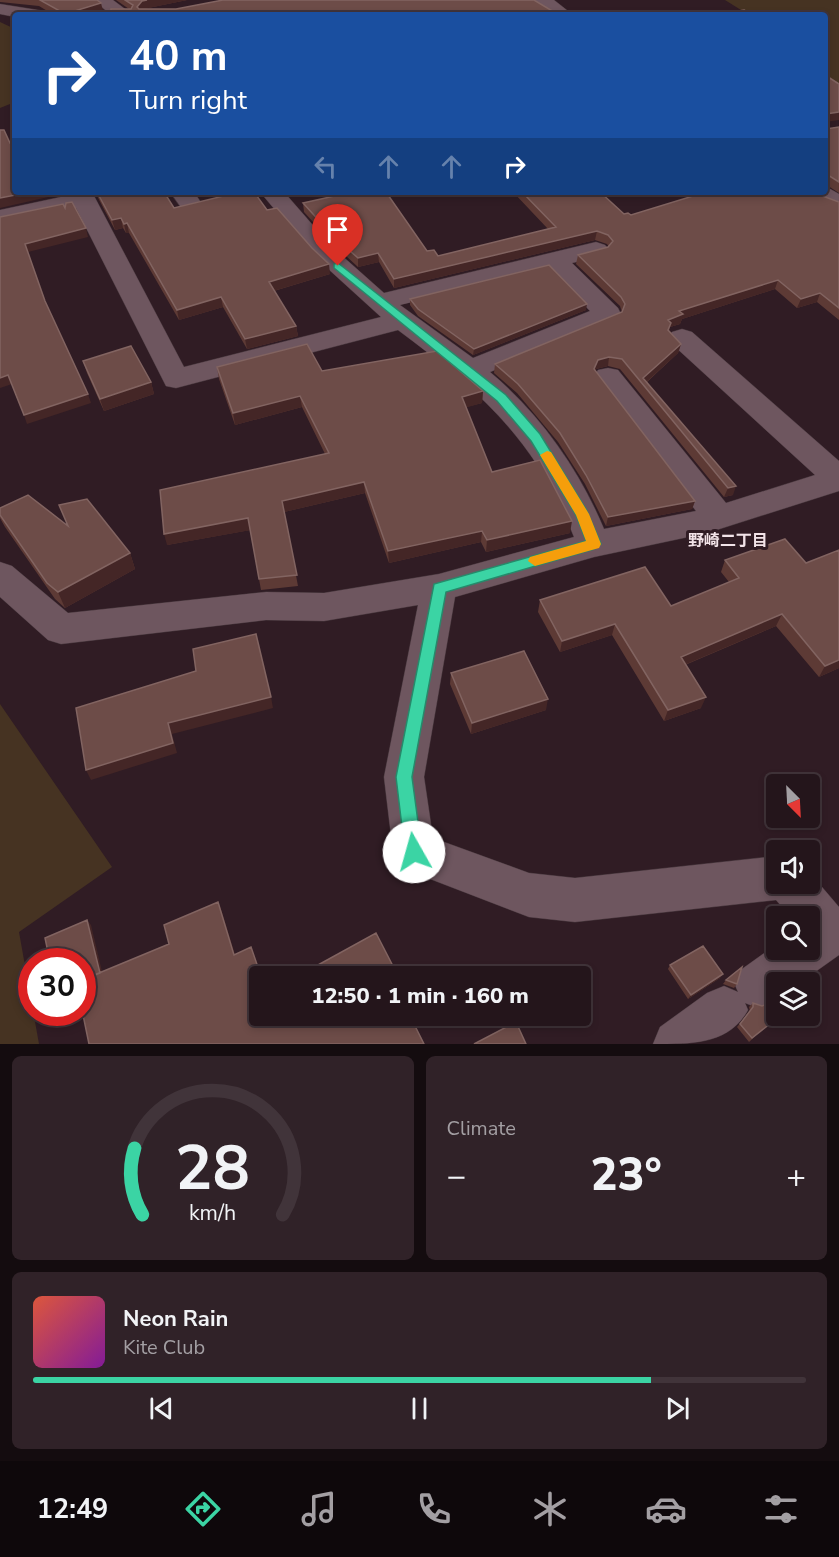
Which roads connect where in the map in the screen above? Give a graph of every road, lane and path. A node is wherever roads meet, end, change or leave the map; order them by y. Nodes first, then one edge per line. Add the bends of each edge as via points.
1 (101, 0) edge
2 (542, 0) edge
3 (0, 9) edge
4 (19, 12) edge
5 (119, 12) edge
6 (560, 12) edge
7 (274, 195) edge
8 (825, 195) edge
9 (81, 196) edge
10 (839, 204) edge
11 (0, 217) edge
12 (596, 250) edge
13 (554, 260) junction
14 (380, 302) junction
15 (403, 320) junction
16 (682, 338) dead end
17 (468, 370) junction
18 (608, 377) dead end
19 (719, 517) junction
20 (594, 544) junction
21 (0, 576) edge
22 (439, 588) junction
23 (766, 879) edge
24 (799, 894) edge
25 (809, 906) edge
26 (820, 919) edge
27 (820, 941) edge
28 (794, 960) edge
29 (677, 1044) edge

1 - 5 street
2 - 6 street
3 - 4 street
7 - 14 street via 313,243
8 - 10 street
9 - 11 street
9 - 15 street via 176,379
12 - 13 street
13 - 14 street
13 - 17 street via 608,314
14 - 15 street
15 - 17 street
16 - 19 street via 839,479
17 - 20 street via 501,398 536,437 582,514
18 - 19 street
19 - 20 street
20 - 22 street
21 - 22 street via 61,629 266,606 324,608
22 - 23 street via 404,777 414,852 529,895 575,900
24 - 25 street
26 - 27 street via 832,933
28 - 29 street

